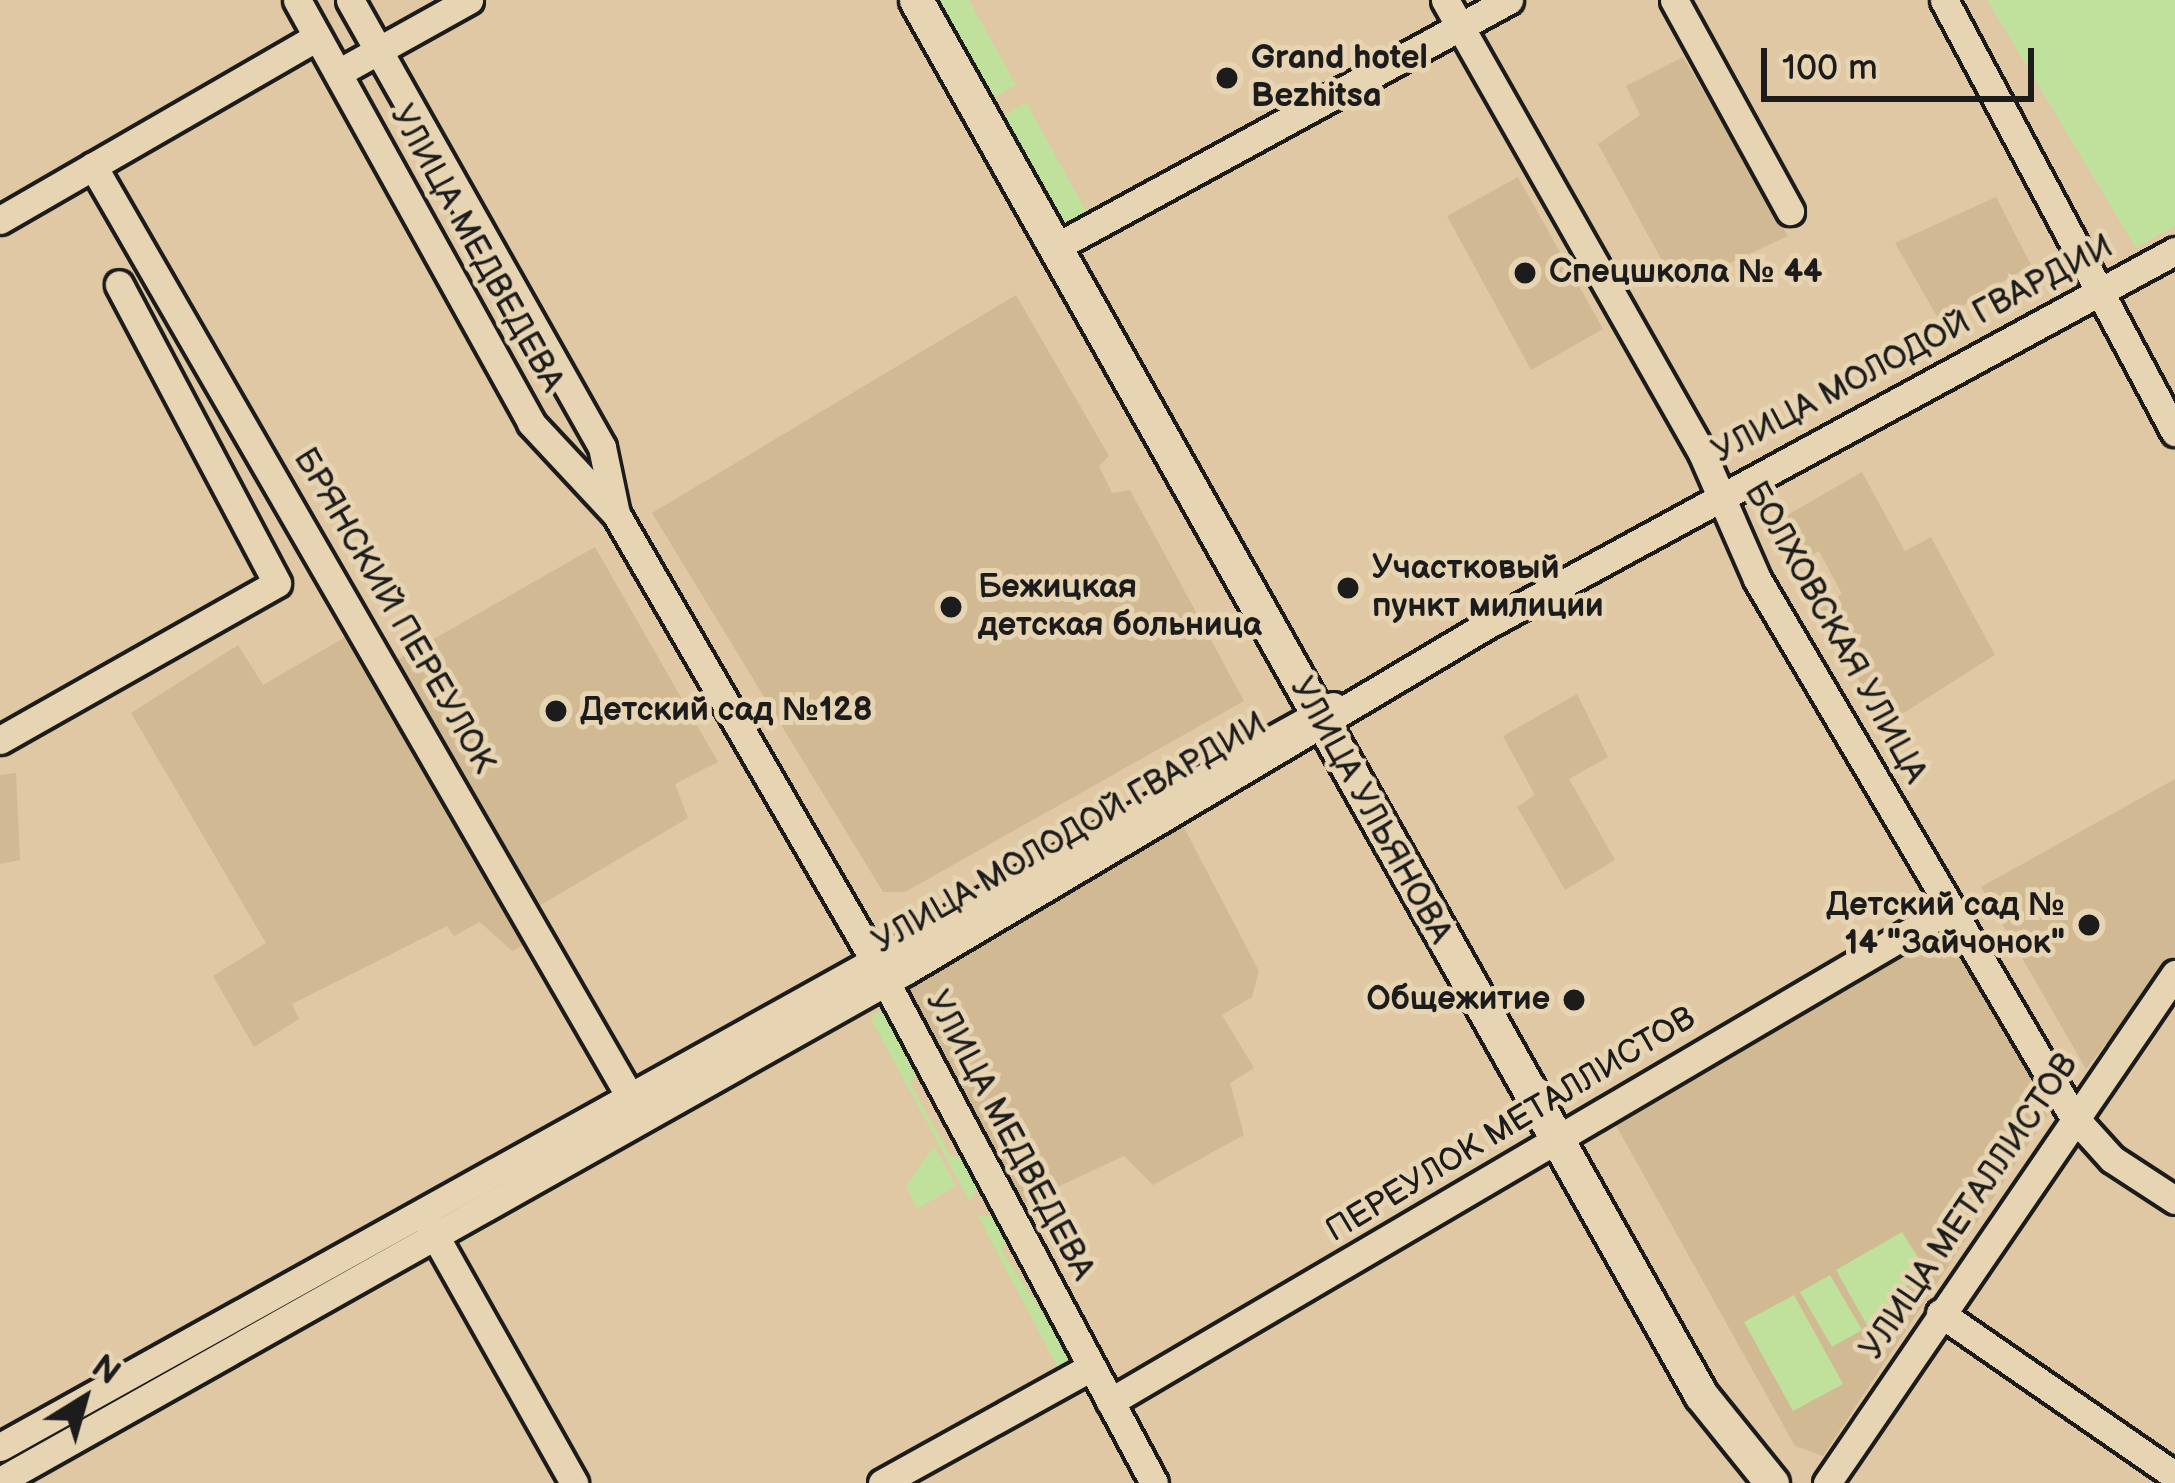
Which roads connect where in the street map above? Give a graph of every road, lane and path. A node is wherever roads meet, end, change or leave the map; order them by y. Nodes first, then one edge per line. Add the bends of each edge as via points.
1 (297, 0) edge
2 (350, 0) edge
3 (469, 0) edge
4 (916, 0) edge
5 (1445, 0) edge
6 (1509, 0) edge
7 (1674, 0) edge
8 (1944, 0) edge
9 (1461, 26) junction
10 (317, 37) junction
11 (378, 51) junction
12 (338, 73) junction
13 (93, 166) junction
14 (1790, 211) dead end
15 (0, 220) edge
16 (1056, 247) junction
17 (2175, 251) edge
18 (119, 284) dead end
19 (2102, 288) junction
20 (2175, 432) edge
21 (1716, 496) junction
22 (616, 514) junction
23 (1320, 720) junction
24 (0, 740) edge
25 (1949, 909) junction
26 (880, 970) junction
27 (2175, 974) edge
28 (629, 1095) junction
29 (2073, 1116) junction
30 (1554, 1139) junction
31 (2175, 1200) edge
32 (421, 1211) junction
33 (434, 1237) junction
34 (1940, 1313) junction
35 (1091, 1367) junction
36 (1110, 1402) junction
37 (0, 1447) edge
38 (2175, 1476) edge
39 (0, 1481) edge
40 (574, 1483) edge
41 (882, 1483) edge
42 (1154, 1483) edge
43 (1772, 1483) edge
44 (1827, 1483) edge

1 - 10 street, УЛИЦА МЕДВЕДЕВА
2 - 11 street, УЛИЦА МЕДВЕДЕВА
3 - 11 street
4 - 16 main road, УЛИЦА УЛЬЯНОВА
5 - 9 street, БОЛХОВСКАЯ УЛИЦА
6 - 9 street
7 - 14 street
8 - 19 street
9 - 16 street
9 - 21 street, БОЛХОВСКАЯ УЛИЦА via 1702,453
10 - 12 street, УЛИЦА МЕДВЕДЕВА
10 - 13 street
11 - 12 street
11 - 22 street, УЛИЦА МЕДВЕДЕВА via 602,447
12 - 22 street, УЛИЦА МЕДВЕДЕВА via 531,423
13 - 15 street
13 - 28 street, БРЯНСКИЙ ПЕРЕУЛОК
16 - 23 main road, УЛИЦА УЛЬЯНОВА
17 - 19 street, УЛИЦА МОЛОДОЙ ГВАРДИИ
18 - 24 street via 277,583
19 - 20 street
19 - 21 street, УЛИЦА МОЛОДОЙ ГВАРДИИ
21 - 23 street, УЛИЦА МОЛОДОЙ ГВАРДИИ
21 - 25 street, БОЛХОВСКАЯ УЛИЦА
22 - 26 street, УЛИЦА МЕДВЕДЕВА
23 - 26 street, УЛИЦА МОЛОДОЙ ГВАРДИИ
23 - 30 main road, УЛИЦА УЛЬЯНОВА
25 - 29 street, БОЛХОВСКАЯ УЛИЦА
25 - 30 street, ПЕРЕУЛОК МЕТАЛЛИСТОВ
26 - 28 street, УЛИЦА МОЛОДОЙ ГВАРДИИ
26 - 33 street, УЛИЦА МОЛОДОЙ ГВАРДИИ
26 - 35 street, УЛИЦА МЕДВЕДЕВА
27 - 29 street, УЛИЦА МЕТАЛЛИСТОВ
28 - 32 street, УЛИЦА МОЛОДОЙ ГВАРДИИ
29 - 31 street, БОЛХОВСКАЯ УЛИЦА via 2112,1159
29 - 34 street, УЛИЦА МЕТАЛЛИСТОВ
30 - 36 street, ПЕРЕУЛОК МЕТАЛЛИСТОВ
30 - 43 main road, УЛИЦА УЛЬЯНОВА via 1701,1395
32 - 33 street
32 - 37 street, УЛИЦА МОЛОДОЙ ГВАРДИИ
33 - 39 street, УЛИЦА МОЛОДОЙ ГВАРДИИ
33 - 40 street
34 - 38 street
34 - 44 street, УЛИЦА МЕТАЛЛИСТОВ
35 - 36 street, УЛИЦА МЕДВЕДЕВА
35 - 41 street
36 - 42 street, УЛИЦА МЕДВЕДЕВА

